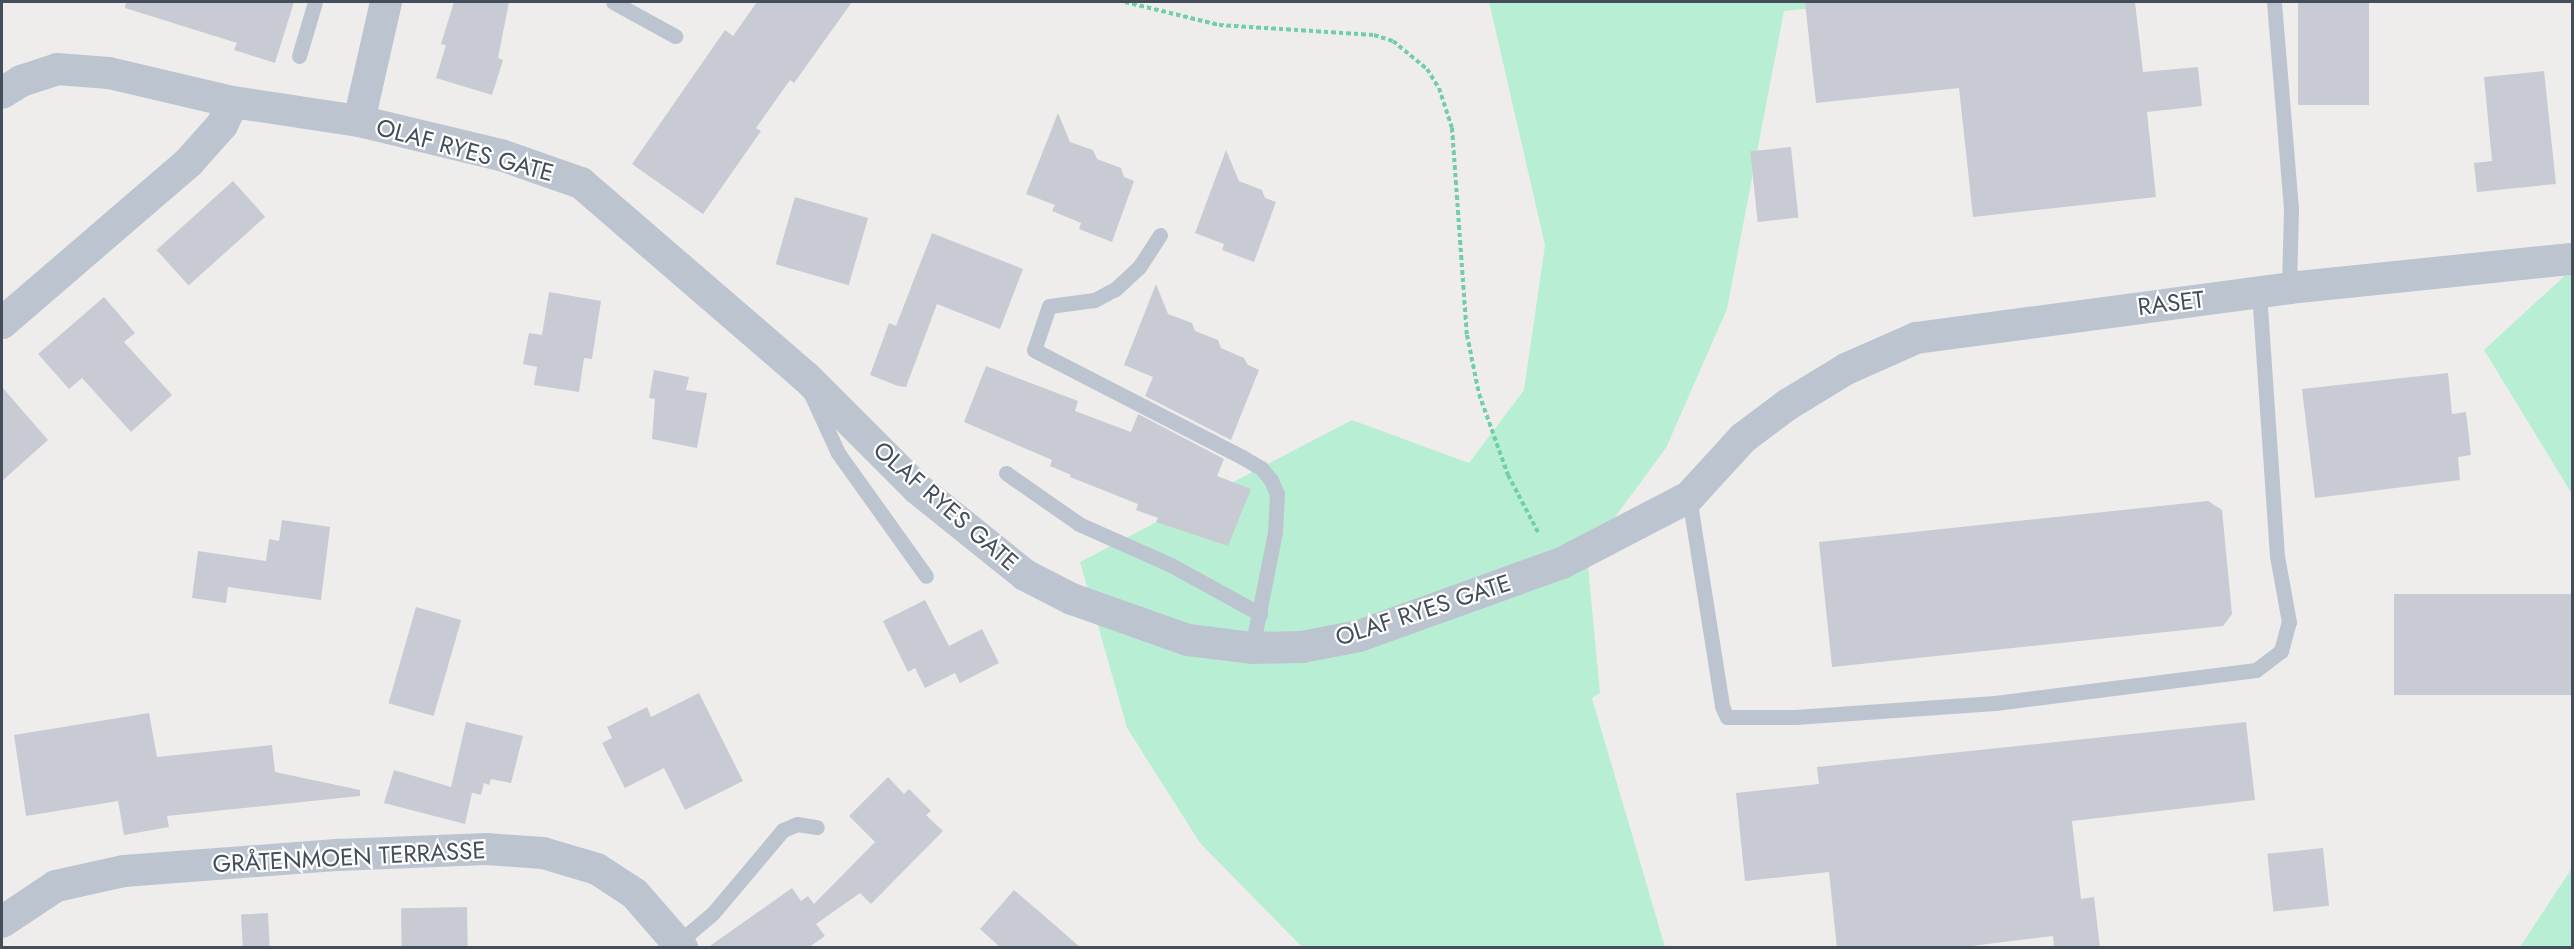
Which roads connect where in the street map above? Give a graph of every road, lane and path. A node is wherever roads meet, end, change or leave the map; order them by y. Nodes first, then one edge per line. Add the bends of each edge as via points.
1 (315, 2) edge
2 (386, 2) edge
3 (613, 2) edge
4 (1125, 2) edge
5 (2274, 2) edge
6 (675, 36) dead end
7 (299, 56) dead end
8 (2, 93) edge
9 (233, 102) junction
10 (359, 121) junction
11 (1160, 235) dead end
12 (2572, 259) edge
13 (2274, 290) junction
14 (2, 323) edge
15 (806, 377) junction
16 (1787, 405) joint
17 (1006, 473) dead end
18 (1689, 497) junction
19 (1562, 562) junction
20 (926, 576) dead end
21 (1260, 614) junction
22 (1252, 648) junction
23 (817, 827) dead end
24 (2, 922) edge
25 (681, 944) edge

1 - 7 lane
2 - 10 street
3 - 6 lane
4 - 19 path via 1219,25 1374,34 1393,41 1427,69 1439,88 1452,128 1467,335 1479,394 1526,511
5 - 13 lane via 2291,209
8 - 9 street, OLAF RYES GATE via 21,81 57,69 109,73
9 - 10 street, OLAF RYES GATE
9 - 14 street via 222,125 189,162
10 - 15 street, OLAF RYES GATE via 501,155 580,183
11 - 21 lane via 1139,267 1115,289 1094,300 1049,306 1034,350 1261,468 1274,487 1278,509
12 - 13 street, RASET
13 - 16 street, RASET via 1916,338 1846,369
13 - 18 lane via 2277,556 2289,622 2281,651 2256,670 1995,703 1795,717 1727,717 1722,706
15 - 20 lane, OLAF RYES GATE via 817,412 838,453
15 - 22 street, OLAF RYES GATE via 918,489 1025,575 1072,599 1178,637
16 - 18 street, OLAF RYES GATE via 1743,438
17 - 21 lane via 1078,524 1171,565
18 - 19 street, OLAF RYES GATE
19 - 22 street, OLAF RYES GATE via 1359,636 1302,647
21 - 22 lane
23 - 25 lane, GRÅTENMOEN TERRASSE via 797,825 783,830
24 - 25 street, GRÅTENMOEN TERRASSE via 56,886 124,871 486,849 543,853 597,869 635,894

